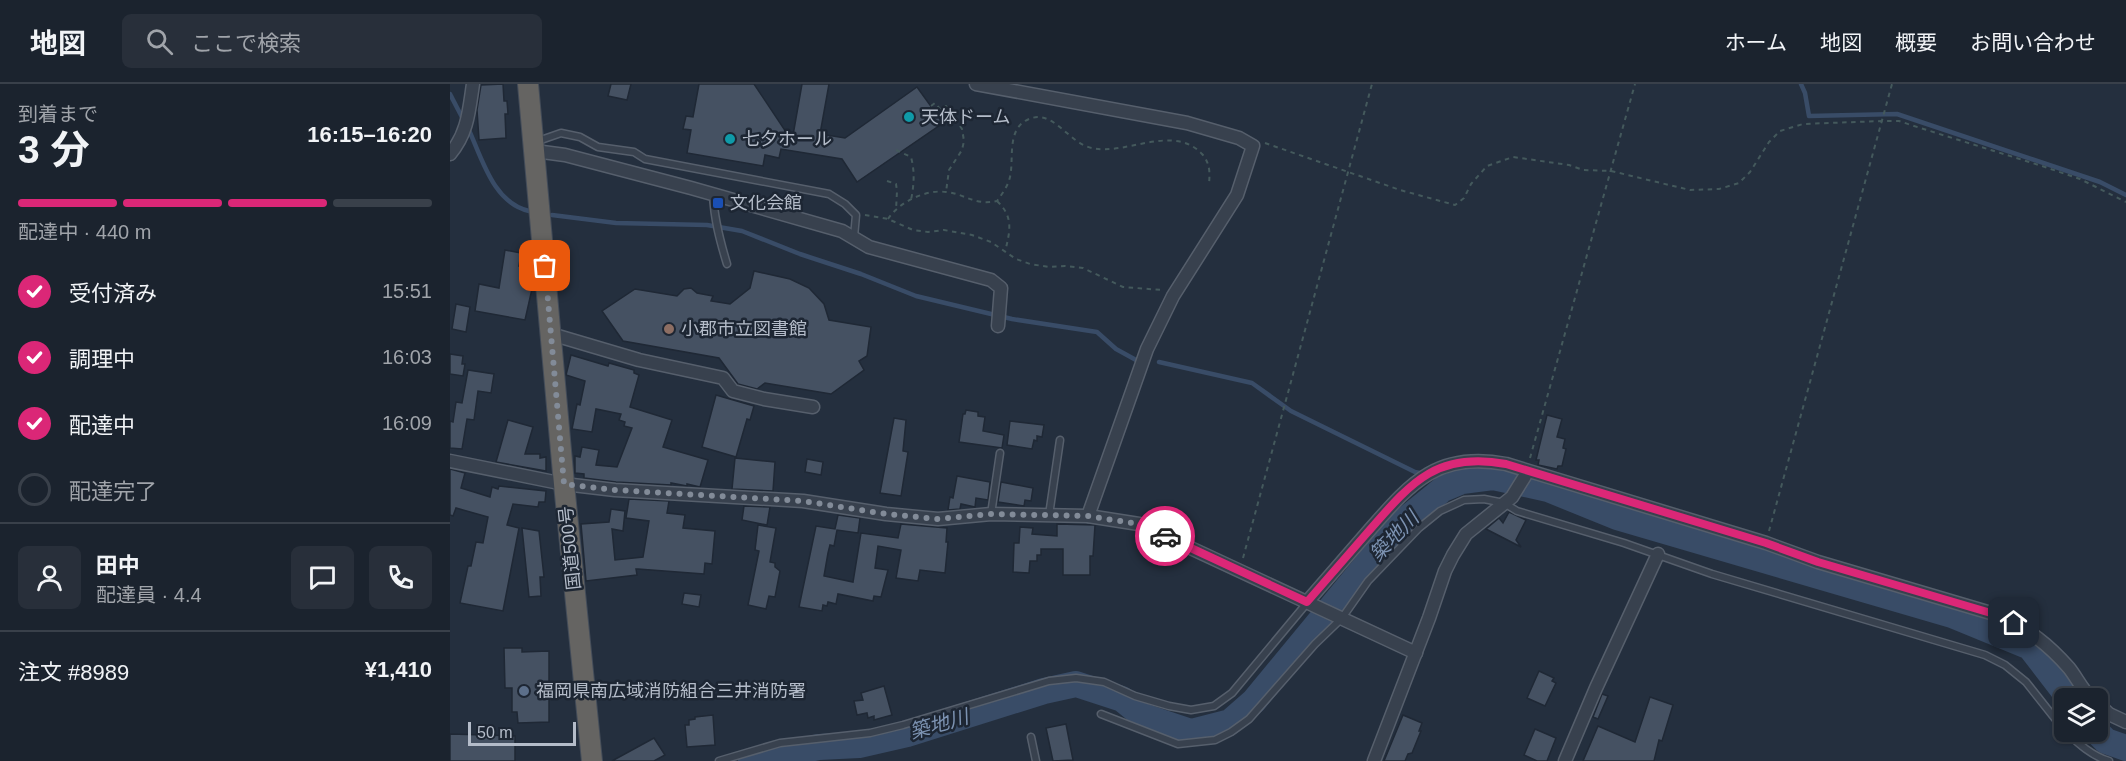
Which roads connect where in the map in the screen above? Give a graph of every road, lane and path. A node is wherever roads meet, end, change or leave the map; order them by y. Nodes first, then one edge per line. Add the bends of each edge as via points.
1 (473, 84) edge
2 (528, 84) edge
3 (976, 84) edge
4 (1372, 84) edge
5 (1635, 84) edge
6 (1892, 84) edge
7 (931, 106) dead end
8 (1882, 121) junction
9 (1253, 146) junction
10 (534, 147) junction
11 (897, 150) dead end
12 (450, 154) edge
13 (1611, 171) junction
14 (1348, 173) junction
15 (887, 181) dead end
16 (1209, 184) dead end
17 (946, 192) junction
18 (713, 194) junction
19 (911, 200) junction
20 (996, 201) junction
21 (2126, 202) edge
22 (896, 210) junction
23 (856, 214) junction
24 (888, 219) junction
25 (853, 237) junction
26 (1005, 252) junction
27 (727, 264) dead end
28 (1173, 296) junction
29 (998, 326) dead end
30 (551, 334) junction
31 (813, 407) dead end
32 (1060, 440) dead end
33 (1000, 453) dead end
34 (450, 461) edge
35 (1525, 473) junction
36 (564, 484) junction
37 (1508, 500) junction
38 (991, 514) junction
39 (1049, 515) junction
40 (1088, 516) junction
41 (1766, 543) junction
42 (1658, 554) junction
43 (1240, 570) junction
44 (1309, 603) junction
45 (1340, 618) junction
46 (1416, 654) junction
47 (2082, 688) edge
48 (2108, 713) edge
49 (1101, 714) dead end
50 (2054, 717) edge
51 (2126, 722) edge
52 (1031, 737) dead end
53 (2077, 742) edge
54 (592, 761) edge
55 (719, 761) edge
56 (1036, 761) edge
57 (1374, 761) edge
58 (1565, 761) edge
59 (2109, 761) edge

1 - 12 street via 467,123
2 - 10 highway, 国道500号
3 - 9 street via 1187,123
4 - 14 path
5 - 13 path
6 - 8 path
7 - 17 path via 935,103 941,110 946,106 962,129 962,150 948,170
8 - 13 path via 1803,124 1780,131 1739,183 1719,189 1690,190
8 - 21 path via 1914,126 2042,166 2080,179
8 - 41 path
9 - 14 path via 1265,143
9 - 28 street via 1237,195
10 - 18 street
10 - 23 lane via 561,133 598,147 634,152 645,159 829,194
10 - 30 highway, 国道500号
11 - 19 path via 911,157 914,167
13 - 14 path via 1513,157 1487,166 1455,205
13 - 35 path
14 - 43 path
15 - 22 path via 896,184
16 - 20 path via 1206,159 1184,143 1156,141 1106,151 1089,148 1043,117 1031,118 1017,130 1009,179
17 - 19 path
17 - 20 path via 984,203
18 - 25 street
18 - 27 lane via 718,237
19 - 22 path
20 - 26 path via 1009,218
22 - 24 path
23 - 24 path
23 - 25 lane
24 - 26 path via 913,230 972,235
25 - 29 street via 869,247 991,280 1001,288
26 - 28 path via 1030,264 1083,268 1123,287 1166,291
28 - 40 street via 1147,349
30 - 31 street via 639,360 723,378 733,391 753,397
30 - 36 highway, 国道500号
32 - 39 lane
33 - 38 lane
34 - 36 street
35 - 37 street
35 - 41 street
35 - 44 street via 1485,460 1431,471 1405,489
36 - 38 street via 803,501 938,519
36 - 54 highway, 国道500号
37 - 42 lane via 1517,511
37 - 45 lane via 1464,500 1440,511 1368,581
37 - 46 street via 1466,534 1453,555
38 - 39 street
39 - 40 street
40 - 43 street via 1139,524
41 - 47 street via 2001,616 2027,629 2044,644
42 - 50 lane via 1712,574 1985,654 2026,682
42 - 58 street
43 - 44 street
44 - 45 street
44 - 55 lane via 1232,693 1214,706 1191,710 1169,706 1104,682 1076,678 1049,681 870,733 780,743
45 - 46 street
45 - 49 lane via 1249,719 1215,740 1178,744
46 - 57 street
48 - 51 street
52 - 56 lane
53 - 59 lane

